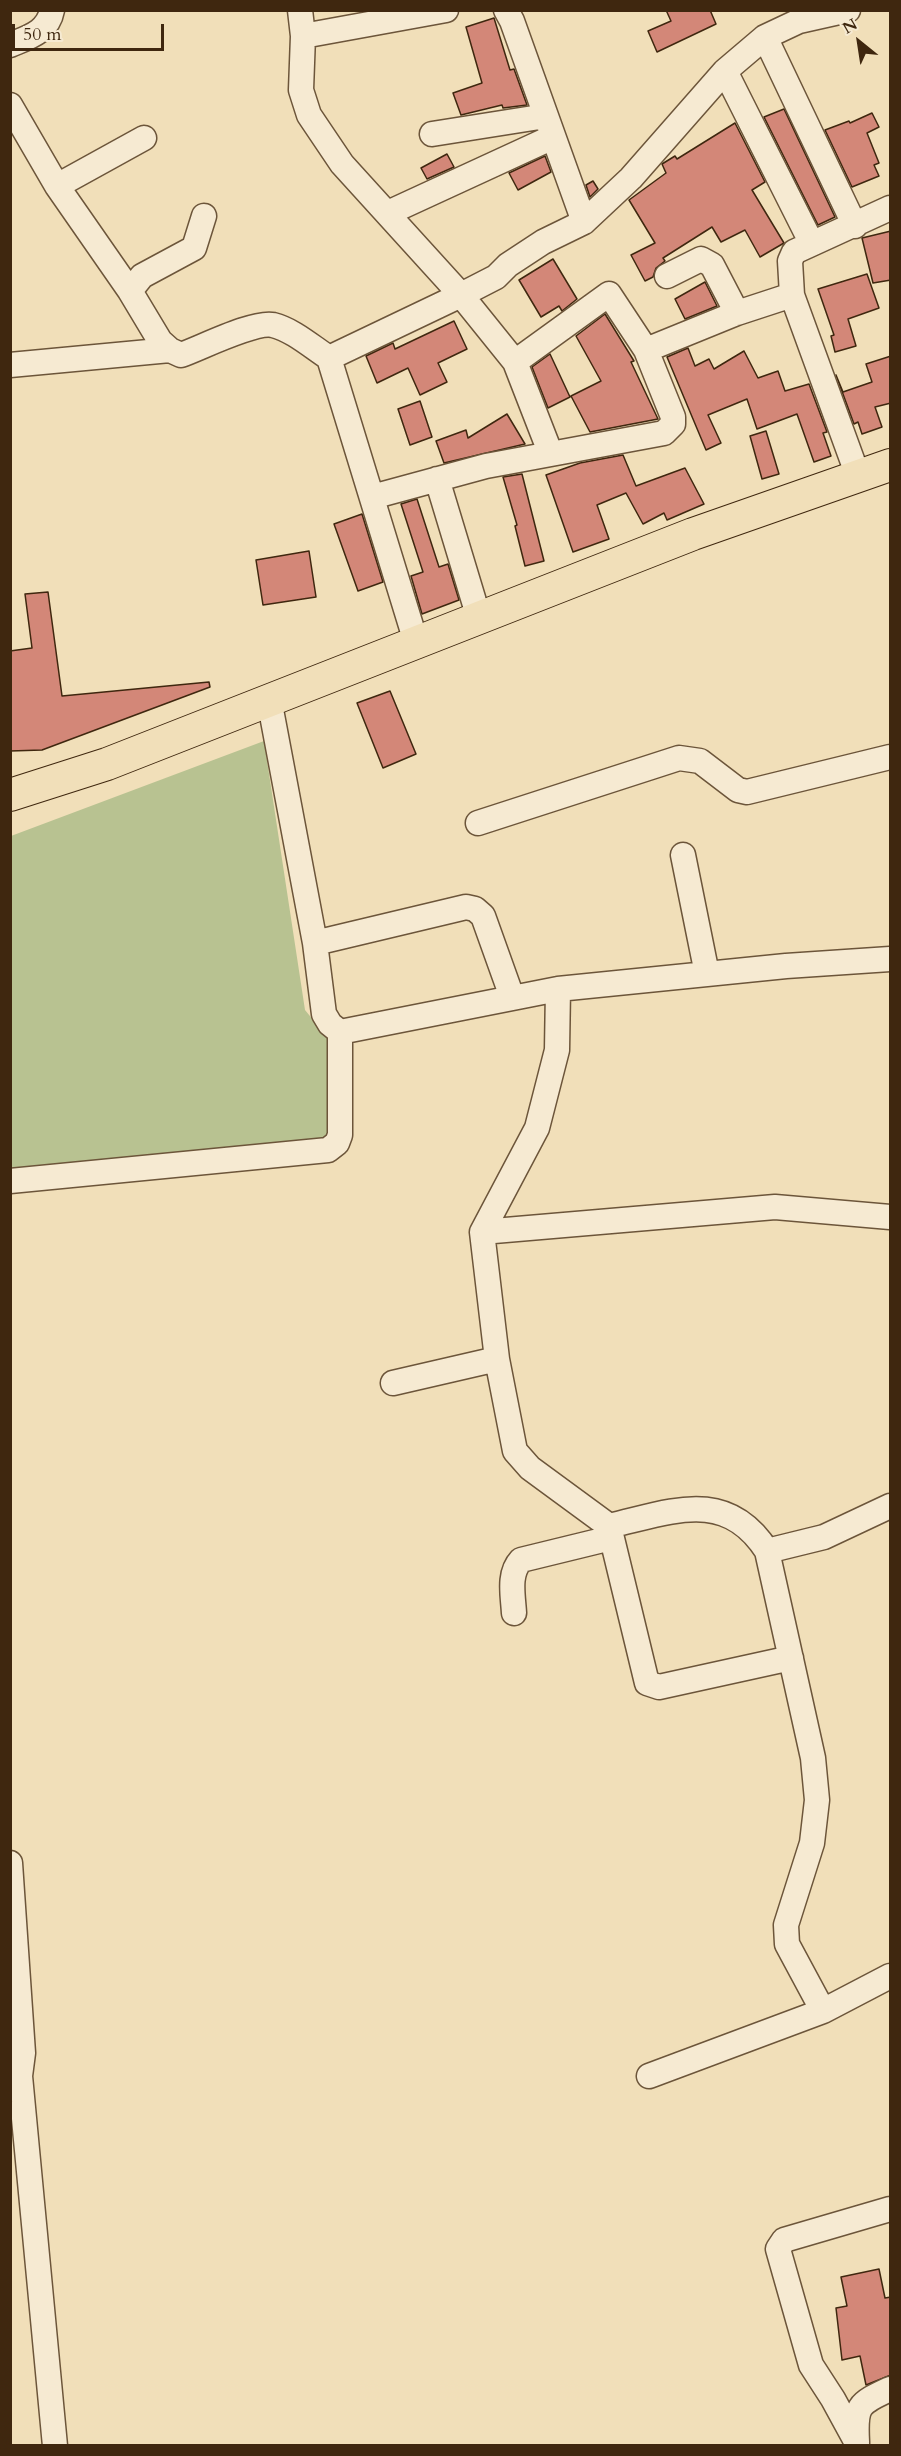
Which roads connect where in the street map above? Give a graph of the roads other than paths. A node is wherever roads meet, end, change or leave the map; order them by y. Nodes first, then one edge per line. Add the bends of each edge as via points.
1 (52, 10) edge
2 (300, 10) edge
3 (446, 10) edge
4 (506, 10) edge
5 (848, 10) edge
6 (303, 36) junction
7 (765, 37) junction
8 (10, 45) edge
9 (724, 71) junction
10 (10, 105) edge
11 (549, 126) junction
12 (432, 134) dead end
13 (144, 138) dead end
14 (57, 186) junction
15 (891, 208) edge
16 (388, 213) junction
17 (204, 216) dead end
18 (584, 222) junction
19 (855, 226) junction
20 (811, 242) junction
21 (667, 276) dead end
22 (130, 291) junction
23 (461, 295) junction
24 (792, 295) junction
25 (737, 314) junction
26 (170, 350) junction
27 (646, 350) junction
28 (329, 358) junction
29 (515, 362) junction
30 (10, 365) edge
31 (550, 452) junction
32 (891, 465) edge
33 (858, 476) junction
34 (437, 479) junction
35 (372, 497) junction
36 (479, 618) junction
37 (416, 642) junction
38 (269, 699) junction
39 (891, 757) edge
40 (10, 795) edge
41 (478, 823) dead end
42 (683, 855) dead end
43 (315, 943) junction
44 (891, 959) edge
45 (707, 974) junction
46 (558, 990) junction
47 (512, 997) junction
48 (340, 1032) junction
49 (10, 1181) edge
50 (891, 1217) edge
51 (482, 1232) junction
52 (497, 1359) junction
53 (393, 1383) dead end
54 (891, 1506) edge
55 (610, 1532) junction
56 (767, 1551) junction
57 (514, 1613) dead end
58 (791, 1658) junction
59 (10, 1863) edge
60 (891, 1976) edge
61 (823, 2011) junction
62 (649, 2076) dead end
63 (15, 2085) edge
64 (891, 2209) edge
65 (891, 2389) edge
66 (857, 2444) edge
67 (54, 2445) edge

1 - 8 street via 50,22 39,32
2 - 6 street
3 - 6 street
4 - 11 street
5 - 7 street via 800,21
6 - 16 street via 301,90 309,115 342,164
7 - 9 street
7 - 19 street
9 - 18 street via 631,178
9 - 20 street
10 - 14 street
11 - 12 street
11 - 16 street
11 - 18 street
13 - 14 street
14 - 22 street
15 - 19 street
16 - 23 street
17 - 22 street via 194,248 142,276
18 - 23 street
19 - 20 street
20 - 24 street via 794,252 790,261
21 - 25 street via 701,259 707,261
22 - 26 street via 160,341
23 - 28 street
23 - 29 street
24 - 25 street
24 - 33 street
25 - 27 street
26 - 28 street via 181,355 271,324
26 - 30 street
27 - 29 street via 609,294
27 - 31 street via 673,417 670,429
28 - 35 street
29 - 31 street
31 - 34 street
32 - 33 main road
33 - 36 main road via 693,534
34 - 35 street
34 - 36 street
35 - 37 street
36 - 37 main road
37 - 38 main road
38 - 40 main road via 106,764
38 - 43 street
39 - 41 street via 747,792 738,790 700,760 679,758
42 - 45 street
43 - 47 street via 466,907 475,909 483,916
43 - 48 street via 324,1014
44 - 45 street
45 - 46 street
46 - 47 street
46 - 51 street via 557,1050 537,1128
47 - 48 street
48 - 49 street via 340,1135 328,1150
50 - 51 street via 775,1207
51 - 52 street
52 - 53 street
52 - 55 street via 516,1451 530,1468
54 - 56 street via 824,1537
55 - 56 street via 676,1511 718,1510 742,1521
55 - 57 street via 520,1560 512,1577
55 - 58 street via 648,1683 659,1688
56 - 58 street
58 - 61 street via 813,1758 817,1800 812,1843 786,1925 787,1944
59 - 63 street via 23,2053
60 - 61 street
61 - 62 street
63 - 67 street
64 - 66 street via 778,2245 811,2365
65 - 66 street via 858,2409

